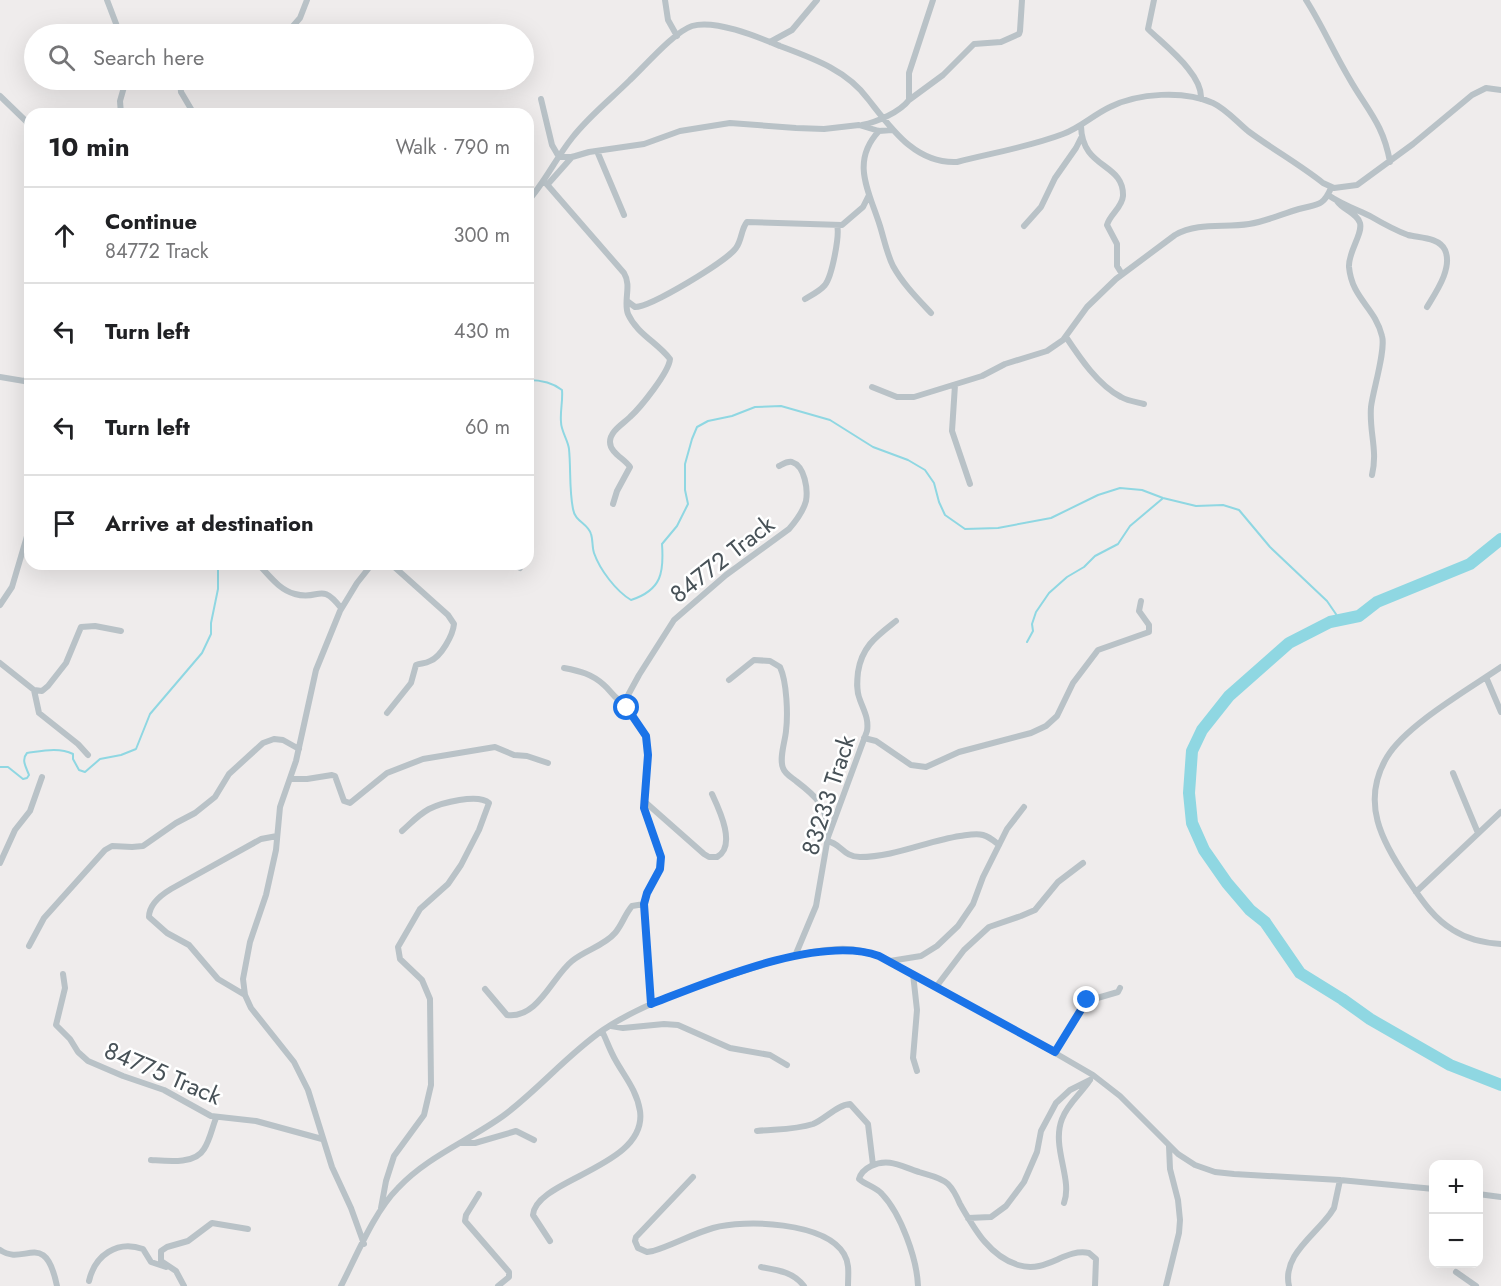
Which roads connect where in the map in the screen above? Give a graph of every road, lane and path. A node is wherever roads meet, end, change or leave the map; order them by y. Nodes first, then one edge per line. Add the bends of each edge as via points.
1 (107, 0) edge
2 (307, 0) edge
3 (665, 0) edge
4 (817, 0) edge
5 (933, 0) edge
6 (1022, 0) edge
7 (1154, 0) edge
8 (1306, 0) edge
9 (116, 24) edge
10 (295, 24) edge
11 (676, 36) junction
12 (770, 42) junction
13 (123, 90) edge
14 (181, 90) edge
15 (1501, 90) edge
16 (0, 96) edge
17 (541, 99) dead end
18 (1201, 99) junction
19 (909, 100) junction
20 (121, 108) edge
21 (190, 108) edge
22 (883, 117) junction
23 (24, 119) edge
24 (859, 125) junction
25 (1081, 126) junction
26 (879, 130) junction
27 (892, 130) junction
28 (1081, 138) junction
29 (597, 151) junction
30 (559, 157) junction
31 (572, 157) junction
32 (1390, 162) junction
33 (546, 183) junction
34 (1331, 188) junction
35 (534, 195) edge
36 (869, 195) junction
37 (1328, 195) junction
38 (1337, 201) junction
39 (624, 215) dead end
40 (837, 225) junction
41 (1024, 226) dead end
42 (1122, 274) junction
43 (805, 299) dead end
44 (627, 301) junction
45 (1427, 307) dead end
46 (931, 313) dead end
47 (1066, 337) junction
48 (0, 377) edge
49 (24, 381) edge
50 (955, 385) junction
51 (872, 387) dead end
52 (1144, 404) dead end
53 (779, 466) dead end
54 (1372, 475) dead end
55 (970, 484) dead end
56 (613, 504) dead end
57 (24, 546) edge
58 (264, 570) edge
59 (368, 570) edge
60 (398, 570) edge
61 (1141, 601) dead end
62 (0, 605) edge
63 (342, 608) junction
64 (896, 621) dead end
65 (120, 631) dead end
66 (0, 663) edge
67 (1501, 667) edge
68 (564, 668) dead end
69 (1486, 678) junction
70 (729, 680) dead end
71 (34, 690) junction
72 (626, 704) junction
73 (1501, 712) edge
74 (387, 713) dead end
75 (864, 738) junction
76 (299, 749) junction
77 (88, 755) dead end
78 (548, 763) dead end
79 (1453, 773) dead end
80 (42, 777) dead end
81 (290, 779) junction
82 (712, 794) dead end
83 (643, 800) junction
84 (1024, 807) dead end
85 (1501, 812) edge
86 (402, 831) dead end
87 (1478, 833) junction
88 (277, 836) junction
89 (828, 839) junction
90 (999, 845) junction
91 (0, 863) edge
92 (1083, 863) dead end
93 (1416, 892) junction
94 (644, 904) junction
95 (1501, 944) edge
96 (29, 946) dead end
97 (795, 956) junction
98 (889, 961) junction
99 (63, 974) dead end
100 (913, 974) junction
101 (936, 987) junction
102 (1120, 988) dead end
103 (485, 989) dead end
104 (245, 995) junction
105 (651, 1004) junction
106 (610, 1026) junction
107 (602, 1031) junction
108 (1055, 1052) junction
109 (787, 1065) dead end
110 (917, 1071) dead end
111 (1092, 1077) junction
112 (216, 1118) junction
113 (757, 1131) dead end
114 (322, 1139) junction
115 (534, 1140) dead end
116 (461, 1143) junction
117 (1169, 1146) junction
118 (151, 1160) dead end
119 (873, 1165) junction
120 (693, 1177) dead end
121 (1340, 1180) junction
122 (1429, 1189) edge
123 (479, 1194) dead end
124 (1483, 1195) edge
125 (1501, 1197) edge
126 (1064, 1203) dead end
127 (380, 1212) junction
128 (968, 1218) junction
129 (248, 1229) dead end
130 (550, 1241) dead end
131 (364, 1244) junction
132 (0, 1250) edge
133 (170, 1267) junction
134 (761, 1267) dead end
135 (1456, 1272) dead end
136 (89, 1281) dead end
137 (57, 1286) edge
138 (184, 1286) edge
139 (341, 1286) edge
140 (498, 1286) edge
141 (804, 1286) edge
142 (848, 1286) edge
143 (918, 1286) edge
144 (1095, 1286) edge
145 (1166, 1286) edge
146 (1289, 1286) edge
147 (1476, 1286) edge

1 - 9 street
2 - 10 street
3 - 11 street
4 - 12 street via 792,30
5 - 19 street via 909,73
6 - 19 street via 1018,34 1001,42 974,44 943,75
7 - 18 street via 1148,29 1193,75
8 - 32 street via 1380,126
11 - 12 street via 693,26 706,25
11 - 30 street via 582,126
12 - 22 street via 840,71
13 - 20 street
14 - 21 street
15 - 32 street via 1486,88 1472,95
16 - 23 street
17 - 30 street via 553,149
18 - 25 street via 1163,96 1131,100 1111,106
18 - 34 street via 1219,106
19 - 22 street
22 - 24 street
22 - 27 street
24 - 26 street
24 - 29 street via 811,129 721,123 680,131 644,144
25 - 27 street via 957,162 927,158
25 - 28 street
26 - 27 street
26 - 36 street via 867,145 864,160
28 - 41 street via 1041,207
28 - 42 street via 1091,157 1112,171 1122,191 1121,204 1107,222
29 - 31 street
29 - 39 street
30 - 31 street
30 - 33 street
31 - 33 street
32 - 34 street via 1357,185
33 - 35 street
33 - 44 street via 624,273
34 - 37 street
36 - 40 street via 859,211
36 - 46 street via 893,267
37 - 38 street
37 - 42 street via 1320,204 1262,222 1183,231
38 - 45 street via 1408,235 1442,245 1446,263
38 - 54 street via 1359,222 1349,259 1350,272 1355,291 1375,318 1383,338 1371,409 1375,461
40 - 43 street via 838,242 829,279 821,290
40 - 44 street via 747,222 737,247 703,274 648,305 635,308
42 - 47 street via 1087,307
44 - 56 street via 634,324 670,361 638,408 611,436 613,450 630,467
47 - 50 street via 1047,351
47 - 52 street via 1109,388 1126,400
48 - 49 street
50 - 51 street via 906,398
50 - 55 street via 952,431
53 - 72 street, 84772 Track via 792,462 804,478 806,502 796,521 679,614 639,675
57 - 62 street via 12,587
58 - 63 street via 286,591 302,595 325,592
59 - 63 street
60 - 74 street via 454,624 437,657 416,665 411,683
61 - 75 street via 1139,611 1149,625 1149,632 1098,650 1073,683 1057,716 1038,730 959,752 926,767 911,765 876,741
63 - 76 street via 312,680
64 - 75 street, 83233 Track via 870,642 859,664 858,694 868,722
65 - 71 street via 81,627 66,663 45,689
66 - 71 street
67 - 69 street
68 - 72 street via 591,675
69 - 73 street
69 - 93 street via 1406,735 1392,749 1382,768 1376,798 1379,831
70 - 89 street via 754,660 770,661 780,667 787,726 782,766 824,809
71 - 77 street via 39,713
72 - 83 street via 646,736
75 - 89 street, 83233 Track
76 - 81 street
76 - 96 street via 283,740 263,743 229,774 218,794 195,813 143,846 109,847 44,918
78 - 81 street via 495,747 423,759 387,773 350,803 344,801 332,774
79 - 87 street
80 - 91 street via 30,812 15,830
81 - 88 street via 280,807
82 - 83 street via 726,831 723,850 717,857 704,854
83 - 94 street via 661,857 660,869
84 - 90 street
85 - 87 street
86 - 127 street via 434,807 473,798 489,803 461,865 448,884 420,909 398,947 400,959 422,980 430,999 431,1085 424,1115 394,1156
87 - 93 street
88 - 104 street via 246,960
88 - 104 street via 261,839 164,894 149,912 149,917 167,933 189,945 218,979
89 - 90 street via 848,855 858,857 972,834 988,837
89 - 97 street, 83233 Track via 816,906
90 - 98 street via 973,904 958,926 921,956
92 - 101 street via 1058,882 1035,910 989,927 964,950
93 - 95 street via 1434,915 1456,932 1474,940
94 - 103 street via 632,906 610,939 566,966 528,1011 507,1015
94 - 105 street
97 - 98 street via 849,949
97 - 105 street
98 - 100 street
99 - 112 street, 84775 Track via 65,988 56,1025 83,1057 164,1090
100 - 101 street
100 - 110 street via 917,1010 913,1062
101 - 108 street
102 - 108 street via 1118,992 1087,1000
104 - 114 street via 294,1062 313,1104
105 - 106 street
106 - 107 street
106 - 109 street via 678,1025 730,1048 770,1054
107 - 116 street via 520,1102
107 - 130 street via 633,1088 640,1111 639,1125 623,1149 536,1204 534,1218
108 - 111 street
111 - 117 street via 1120,1096
111 - 126 street via 1069,1106 1059,1127 1067,1190
111 - 128 street via 1056,1102 1041,1131 1024,1182 1006,1206 986,1218
112 - 114 street, 84775 Track via 256,1121
112 - 118 street via 198,1156 175,1161
113 - 119 street via 805,1126 850,1104 868,1124
114 - 131 street
115 - 116 street via 516,1131 476,1143
116 - 127 street via 411,1174
117 - 121 street via 1196,1165 1215,1172
117 - 145 street via 1180,1220
119 - 128 street via 895,1163 944,1181
119 - 143 street via 859,1179 876,1188 890,1204 910,1248
120 - 142 street via 636,1237 641,1250 657,1250 730,1224 781,1225 816,1234 840,1248 848,1266
121 - 122 street
121 - 146 street via 1334,1208 1292,1259
123 - 140 street via 465,1221 509,1272 509,1277
124 - 125 street
127 - 131 street
128 - 144 street via 983,1241 1018,1265 1046,1265 1074,1254 1089,1253 1096,1259
129 - 133 street via 210,1224 188,1241 161,1251 160,1261
131 - 139 street
132 - 137 street via 10,1255 33,1252 45,1257 50,1261
133 - 136 street via 153,1264 143,1249 121,1246 99,1259
133 - 138 street
134 - 141 street via 786,1272
135 - 147 street

